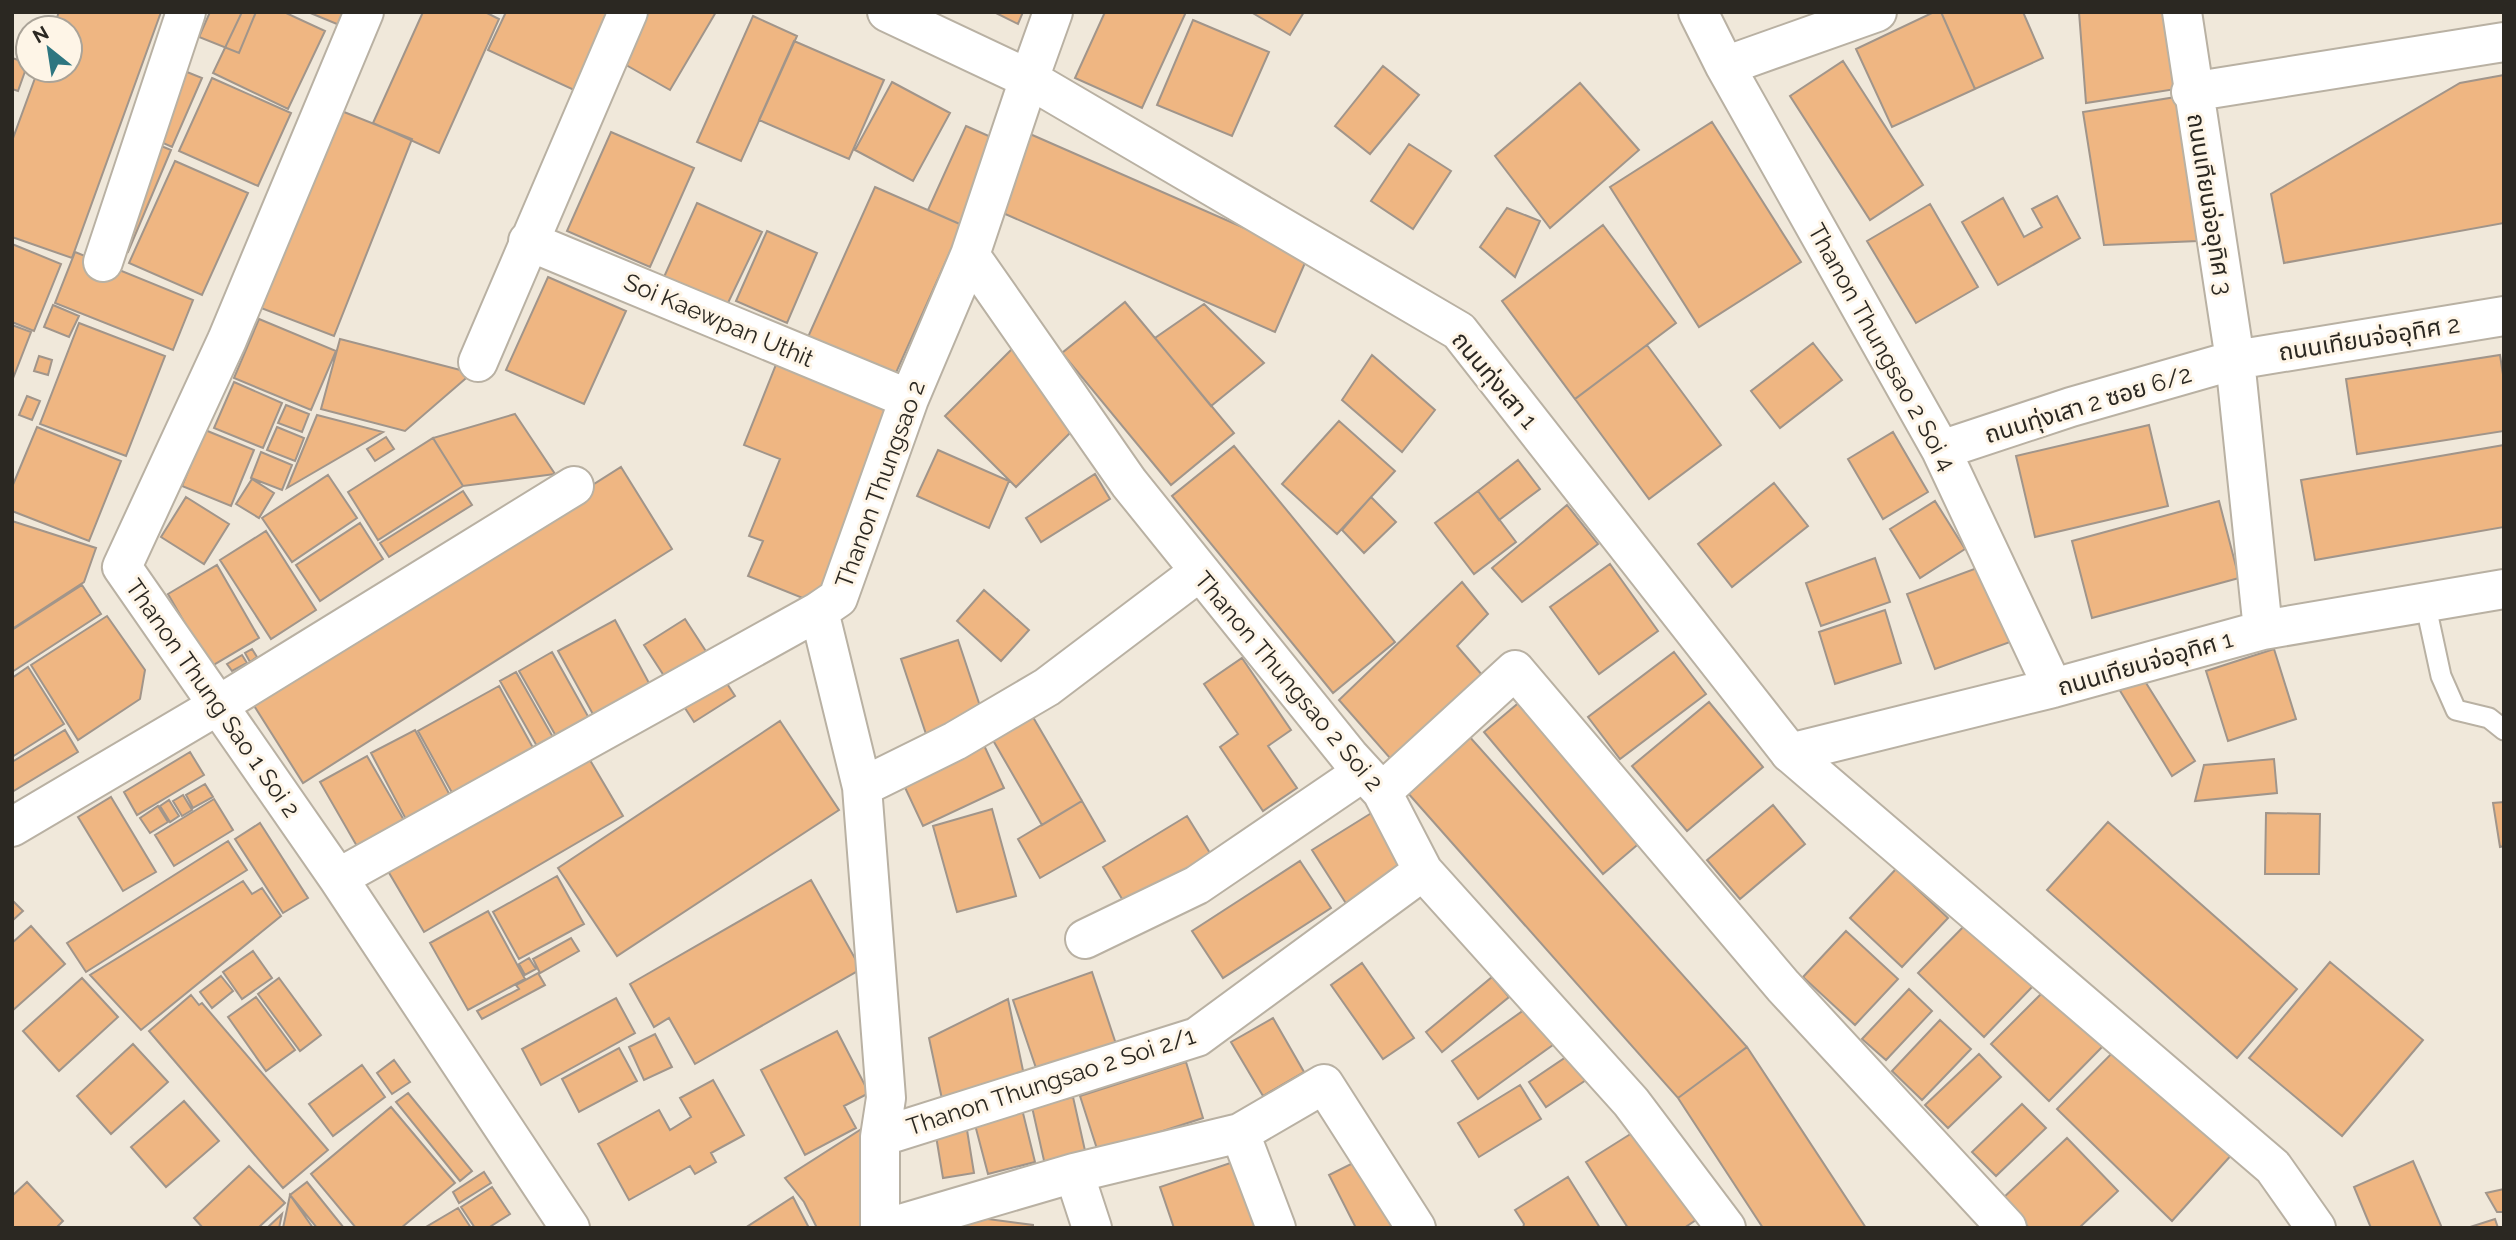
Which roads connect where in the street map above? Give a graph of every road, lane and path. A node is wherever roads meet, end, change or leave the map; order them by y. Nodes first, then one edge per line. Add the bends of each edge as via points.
1 (186, 12) edge
2 (364, 12) edge
3 (628, 12) edge
4 (887, 12) edge
5 (1053, 12) edge
6 (1698, 12) edge
7 (1877, 12) edge
8 (2182, 12) edge
9 (2504, 42) edge
10 (1725, 66) junction
11 (1029, 79) junction
12 (2192, 92) junction
13 (528, 241) junction
14 (970, 255) junction
15 (103, 262) dead end
16 (2504, 316) edge
17 (2235, 360) junction
18 (478, 362) dead end
19 (909, 399) junction
20 (1941, 450) junction
21 (574, 486) dead end
22 (1199, 572) junction
23 (2504, 589) edge
24 (2425, 602) junction
25 (819, 611) junction
26 (2263, 630) junction
27 (2053, 688) junction
28 (217, 706) junction
29 (2504, 730) edge
30 (1790, 753) junction
31 (1373, 782) junction
32 (862, 787) junction
33 (12, 827) edge
34 (1423, 871) junction
35 (338, 878) junction
36 (1086, 939) dead end
37 (1240, 1133) junction
38 (880, 1137) junction
39 (1074, 1173) junction
40 (570, 1228) edge
41 (880, 1228) edge
42 (887, 1228) edge
43 (1092, 1228) edge
44 (1276, 1228) edge
45 (1416, 1228) edge
46 (1726, 1228) edge
47 (2007, 1228) edge
48 (2316, 1228) edge

1 - 15 street
2 - 28 street, Thanon Thung Sao 1 Soi 2 via 227,340 122,567
3 - 13 street
4 - 11 street, ถนนทุ่งเสา 1
5 - 11 street, Thanon Thungsao 2
6 - 10 street, Thanon Thungsao 2 Soi 4
7 - 10 street
8 - 12 street
9 - 12 street, ถนนเทียนจ่ออุทิศ 3
10 - 20 street, Thanon Thungsao 2 Soi 4
11 - 14 street, Thanon Thungsao 2
11 - 30 street, ถนนทุ่งเสา 1 via 1459,331
12 - 17 street, ถนนเทียนจ่ออุทิศ 3
13 - 18 street
13 - 19 street, Soi Kaewpan Uthit
14 - 19 street, Thanon Thungsao 2
14 - 22 street, Thanon Thungsao 2 Soi 2 via 1129,483
16 - 17 street, ถนนเทียนจ่ออุทิศ 2
17 - 20 street, ถนนทุ่งเสา 2 ซอย 6/2
17 - 26 street, ถนนเทียนจ่ออุทิศ 3
19 - 25 street, Thanon Thungsao 2 via 838,598
20 - 27 street, Thanon Thungsao 2 Soi 4
21 - 28 street
22 - 31 street, Thanon Thungsao 2 Soi 2
22 - 32 street via 1047,687 955,741
23 - 24 street, ถนนเทียนจ่ออุทิศ 1
24 - 26 street, ถนนเทียนจ่ออุทิศ 1
24 - 29 lane via 2441,676 2456,709 2489,718
25 - 32 street, Thanon Thungsao 2
25 - 35 street
26 - 27 street, ถนนเทียนจ่ออุทิศ 1
27 - 30 street, ถนนเทียนจ่ออุทิศ 1
28 - 33 street
28 - 35 street, Thanon Thung Sao 1 Soi 2
30 - 48 street, ถนนทุ่งเสา 1 via 2273,1167
31 - 34 street, Thanon Thungsao 2 Soi 2
31 - 36 street via 1197,885
31 - 47 street via 1515,670 1783,986
32 - 38 street, Thanon Thungsao 2 via 886,1098
34 - 38 street, Thanon Thungsao 2 Soi 2/1 via 1197,1037
34 - 46 street, Thanon Thungsao 2 Soi 2 via 1631,1102
35 - 40 street, Thanon Thung Sao 1 Soi 2
37 - 39 street
37 - 44 street
37 - 45 street via 1324,1084
38 - 41 street, Thanon Thungsao 2
39 - 42 street
39 - 43 street

